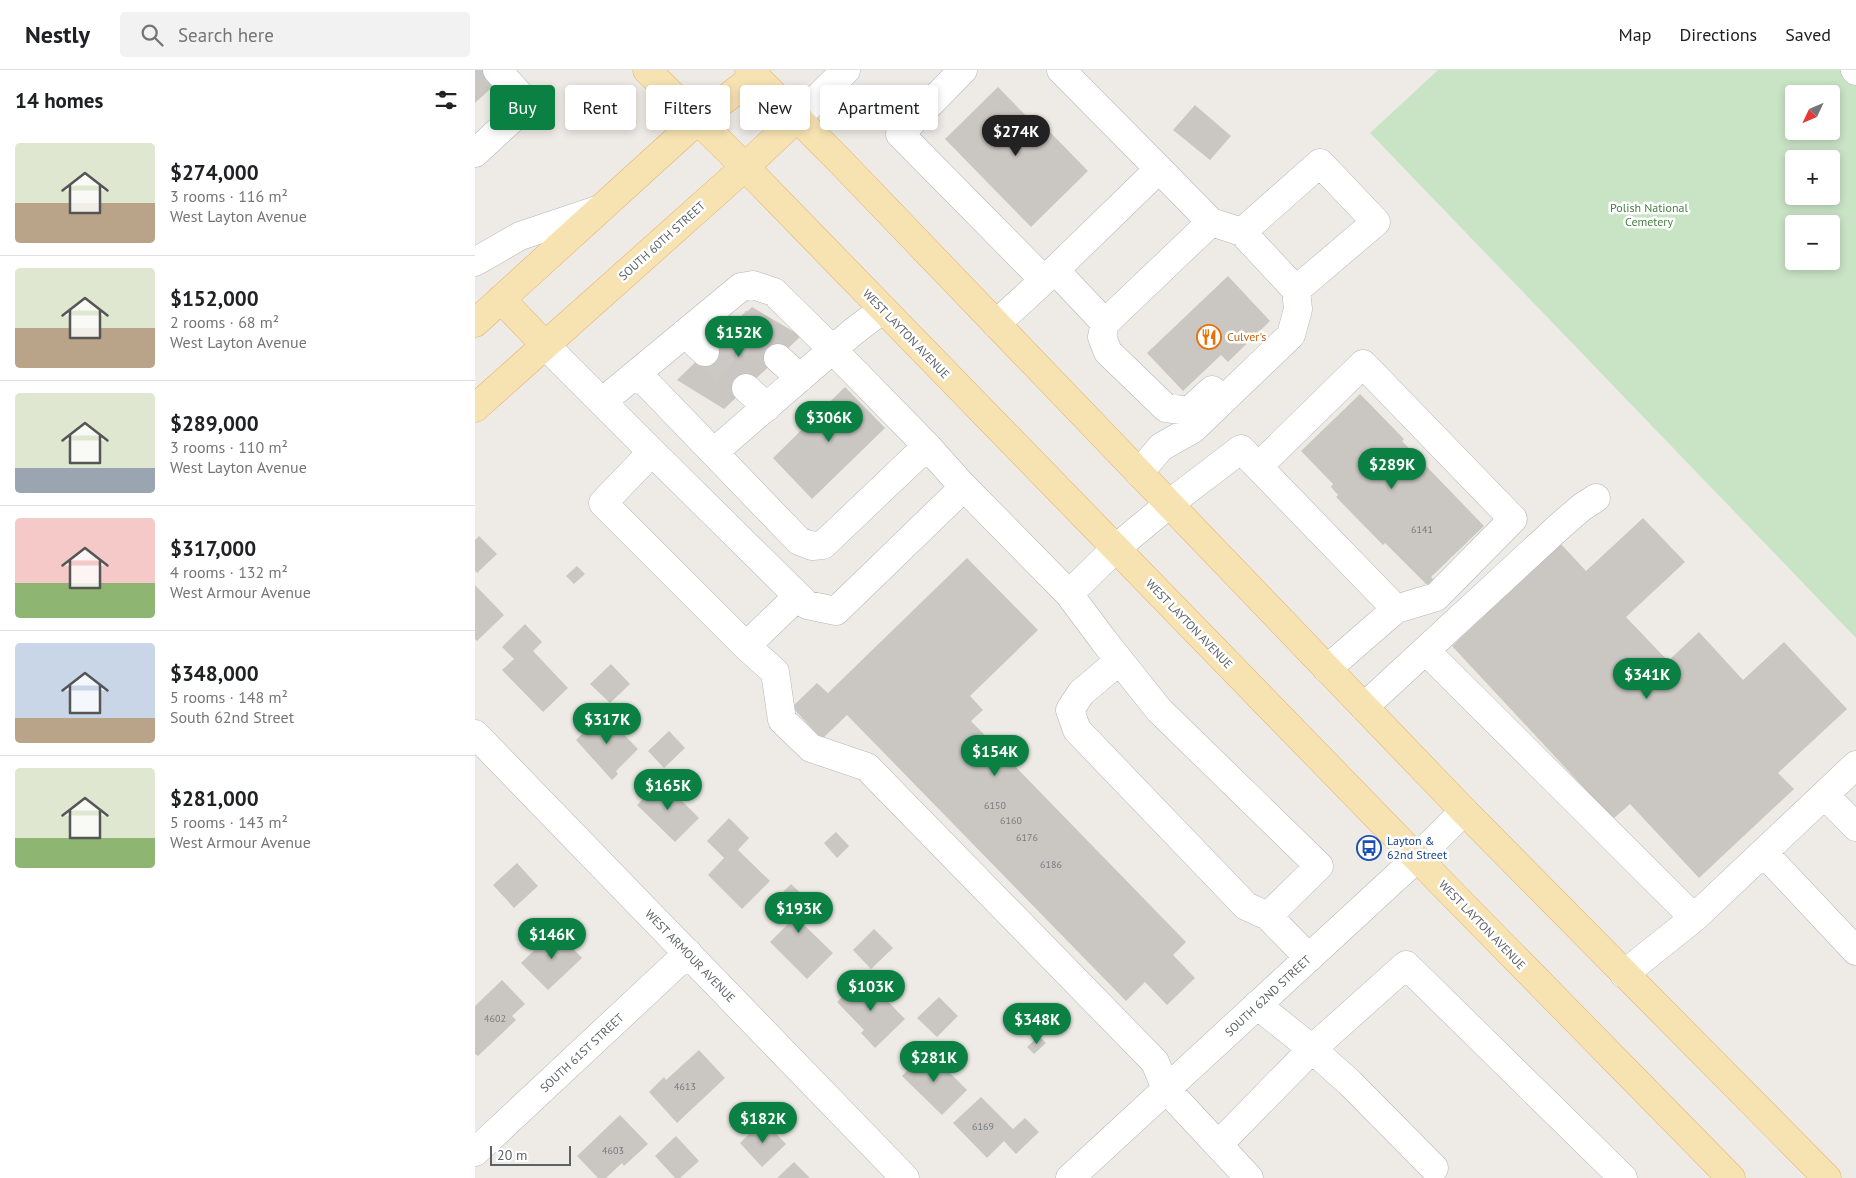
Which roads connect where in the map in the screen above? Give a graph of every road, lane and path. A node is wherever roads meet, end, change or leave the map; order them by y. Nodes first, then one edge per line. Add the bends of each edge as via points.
1 (497, 70) edge
2 (647, 70) edge
3 (846, 70) edge
4 (963, 70) edge
5 (1061, 70) edge
6 (755, 72) edge
7 (661, 85) edge
8 (767, 85) edge
9 (730, 94) edge
10 (810, 105) edge
11 (688, 130) edge
12 (706, 130) edge
13 (783, 130) edge
14 (809, 130) edge
15 (475, 153) edge
16 (745, 167) junction
17 (1159, 168) junction
18 (600, 209) junction
19 (1211, 222) junction
20 (1242, 232) junction
21 (475, 262) edge
22 (1049, 275) junction
23 (1296, 290) junction
24 (501, 299) junction
25 (883, 309) junction
26 (475, 323) edge
27 (1105, 323) junction
28 (996, 324) junction
29 (685, 333) junction
30 (545, 345) junction
31 (833, 350) junction
32 (705, 352) tunnel mouth
33 (1269, 356) junction
34 (778, 358) tunnel mouth
35 (637, 373) junction
36 (800, 378) junction
37 (746, 388) tunnel mouth
38 (602, 402) junction
39 (767, 407) junction
40 (475, 408) edge
41 (927, 446) junction
42 (653, 452) junction
43 (714, 452) junction
44 (1259, 466) junction
45 (1139, 473) junction
46 (964, 487) junction
47 (1596, 498) dead end
48 (1169, 504) junction
49 (1115, 549) junction
50 (1069, 594) junction
51 (798, 596) junction
52 (1396, 608) junction
53 (746, 646) junction
54 (1426, 651) junction
55 (1119, 661) junction
56 (1327, 669) junction
57 (1364, 707) junction
58 (475, 734) edge
59 (1856, 766) edge
60 (1825, 795) junction
61 (1464, 811) junction
62 (1856, 827) edge
63 (1764, 853) junction
64 (1417, 858) junction
65 (1268, 916) junction
66 (1694, 918) junction
67 (1856, 951) edge
68 (688, 953) junction
69 (1309, 958) junction
70 (1624, 974) junction
71 (1257, 1005) junction
72 (1312, 1049) junction
73 (1167, 1089) junction
74 (1218, 1145) junction
75 (475, 1152) edge
76 (1434, 1174) edge
77 (905, 1178) edge
78 (1070, 1178) edge
79 (1249, 1178) edge
80 (1623, 1178) edge
81 (1731, 1178) edge
82 (1827, 1178) edge

1 - 15 street via 528,104
2 - 7 main road, WEST LAYTON AVENUE
3 - 10 street, SOUTH 60TH STREET
4 - 22 street via 900,134
5 - 17 street
6 - 8 main road
6 - 9 main road
11 - 18 main road
12 - 16 main road, WEST LAYTON AVENUE
13 - 16 main road, SOUTH 60TH STREET
14 - 28 main road
16 - 25 main road, WEST LAYTON AVENUE
16 - 30 main road, SOUTH 60TH STREET
17 - 19 street
17 - 22 street
18 - 21 street via 520,236
18 - 24 main road
19 - 20 street
19 - 27 street
20 - 23 street
20 - 23 street via 1320,163 1376,222
22 - 27 street
22 - 28 street
23 - 33 street via 1298,309 1291,335
24 - 26 main road
24 - 30 main road
25 - 31 street
25 - 49 main road, WEST LAYTON AVENUE
27 - 33 street via 1102,337 1108,352 1166,408 1189,412 1243,361
28 - 45 main road
29 - 31 street via 728,313 741,287 753,285 774,292
29 - 32 street
29 - 35 street
30 - 38 street
30 - 40 main road, SOUTH 60TH STREET
31 - 36 street
31 - 41 street
33 - 45 street via 1193,429 1161,446
34 - 36 street
35 - 38 street
35 - 43 street
36 - 39 street
37 - 39 street
38 - 42 street
39 - 43 street
41 - 43 street via 823,545 812,546 799,540
41 - 46 street
42 - 51 street
42 - 53 street via 603,503
44 - 48 street via 1241,449
44 - 52 street
44 - 52 street via 1363,364 1513,519 1436,597
45 - 48 main road
46 - 50 street
46 - 51 street via 836,611 807,605
47 - 54 street via 1560,526
48 - 49 street
48 - 56 main road
49 - 50 street
49 - 64 main road, WEST LAYTON AVENUE
50 - 55 street
51 - 53 street
52 - 56 street
53 - 73 street via 775,672 782,720 811,748 867,767 1155,1062
54 - 57 street
54 - 66 street
55 - 65 street via 1159,710 1319,866
55 - 65 street via 1081,693 1070,710 1077,730 1246,906
56 - 57 main road
57 - 61 main road
58 - 68 street, WEST ARMOUR AVENUE
59 - 60 street
60 - 62 street
60 - 63 street
61 - 64 street, SOUTH 62ND STREET
61 - 70 main road
63 - 66 street
63 - 67 street
64 - 69 street, SOUTH 62ND STREET
64 - 81 main road, WEST LAYTON AVENUE
65 - 69 street
66 - 70 street
68 - 75 street, SOUTH 61ST STREET
68 - 77 street, WEST ARMOUR AVENUE
69 - 71 street, SOUTH 62ND STREET
70 - 82 main road
71 - 72 street
71 - 73 street, SOUTH 62ND STREET
72 - 74 street
72 - 76 street via 1350,1083
72 - 80 street via 1407,965
73 - 74 street
73 - 78 street, SOUTH 62ND STREET
74 - 79 street

